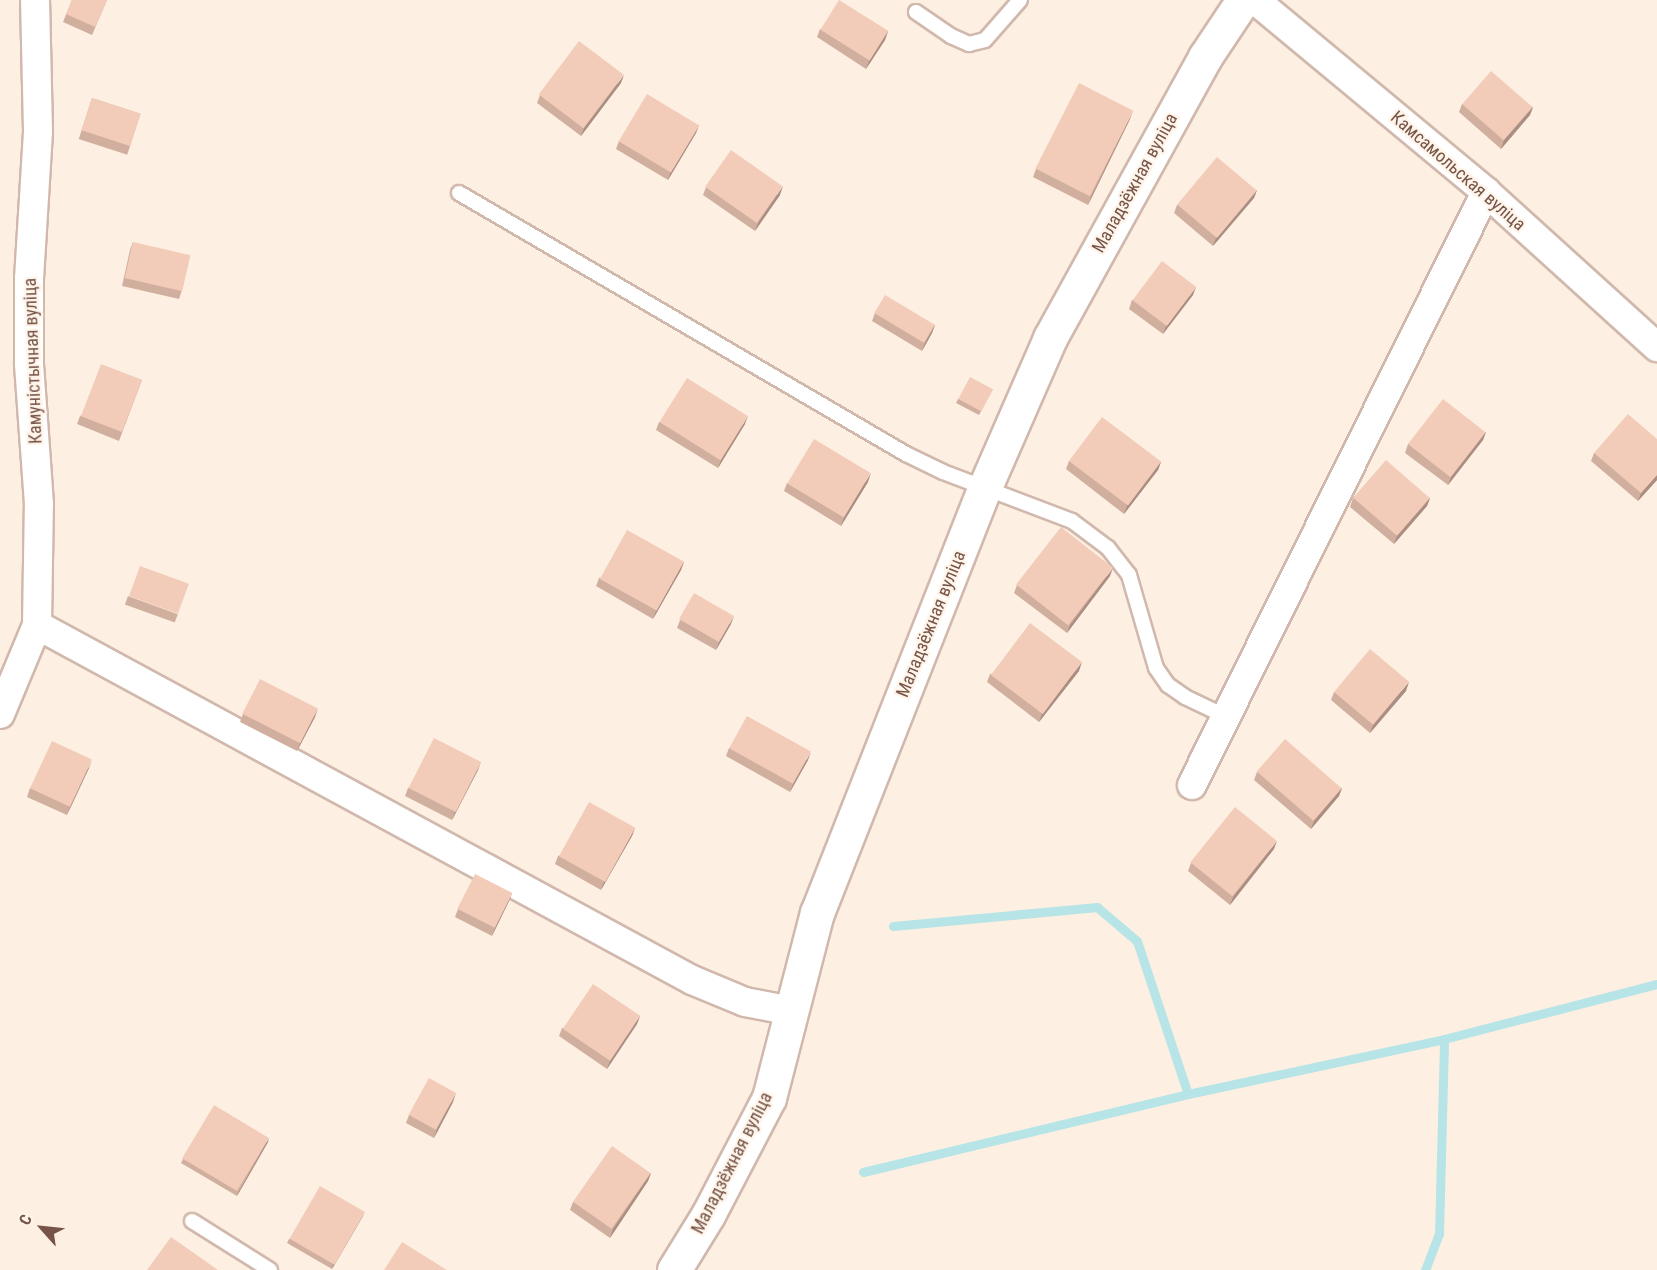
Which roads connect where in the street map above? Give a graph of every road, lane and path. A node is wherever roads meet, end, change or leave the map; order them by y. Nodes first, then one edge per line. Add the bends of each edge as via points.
1 (35, 0) edge
2 (1020, 0) edge
3 (1243, 0) edge
4 (1256, 0) edge
5 (916, 12) dead end
6 (1486, 192) junction
7 (459, 193) dead end
8 (1657, 346) edge
9 (986, 487) junction
10 (37, 625) junction
11 (0, 714) edge
12 (1227, 717) junction
13 (1192, 785) dead end
14 (792, 1011) junction
15 (192, 1221) dead end
16 (270, 1270) edge
17 (674, 1270) edge

1 - 10 street, Камуністычная вуліца via 38,131 29,279 29,363 39,504
2 - 5 lane via 985,40 969,44
3 - 9 street, Маладзёжная вуліца via 1205,57 1050,338
4 - 6 street, Камсамольская вуліца
6 - 8 street, Камсамольская вуліца
6 - 12 street
7 - 9 lane via 906,454
9 - 12 lane via 1072,521 1108,548 1129,575 1156,668 1185,697
9 - 14 street, Маладзёжная вуліца via 817,913
10 - 11 street, Камуністычная вуліца
10 - 14 street via 692,980 745,1002
12 - 13 street
14 - 17 street, Маладзёжная вуліца via 769,1098 708,1215
15 - 16 lane

